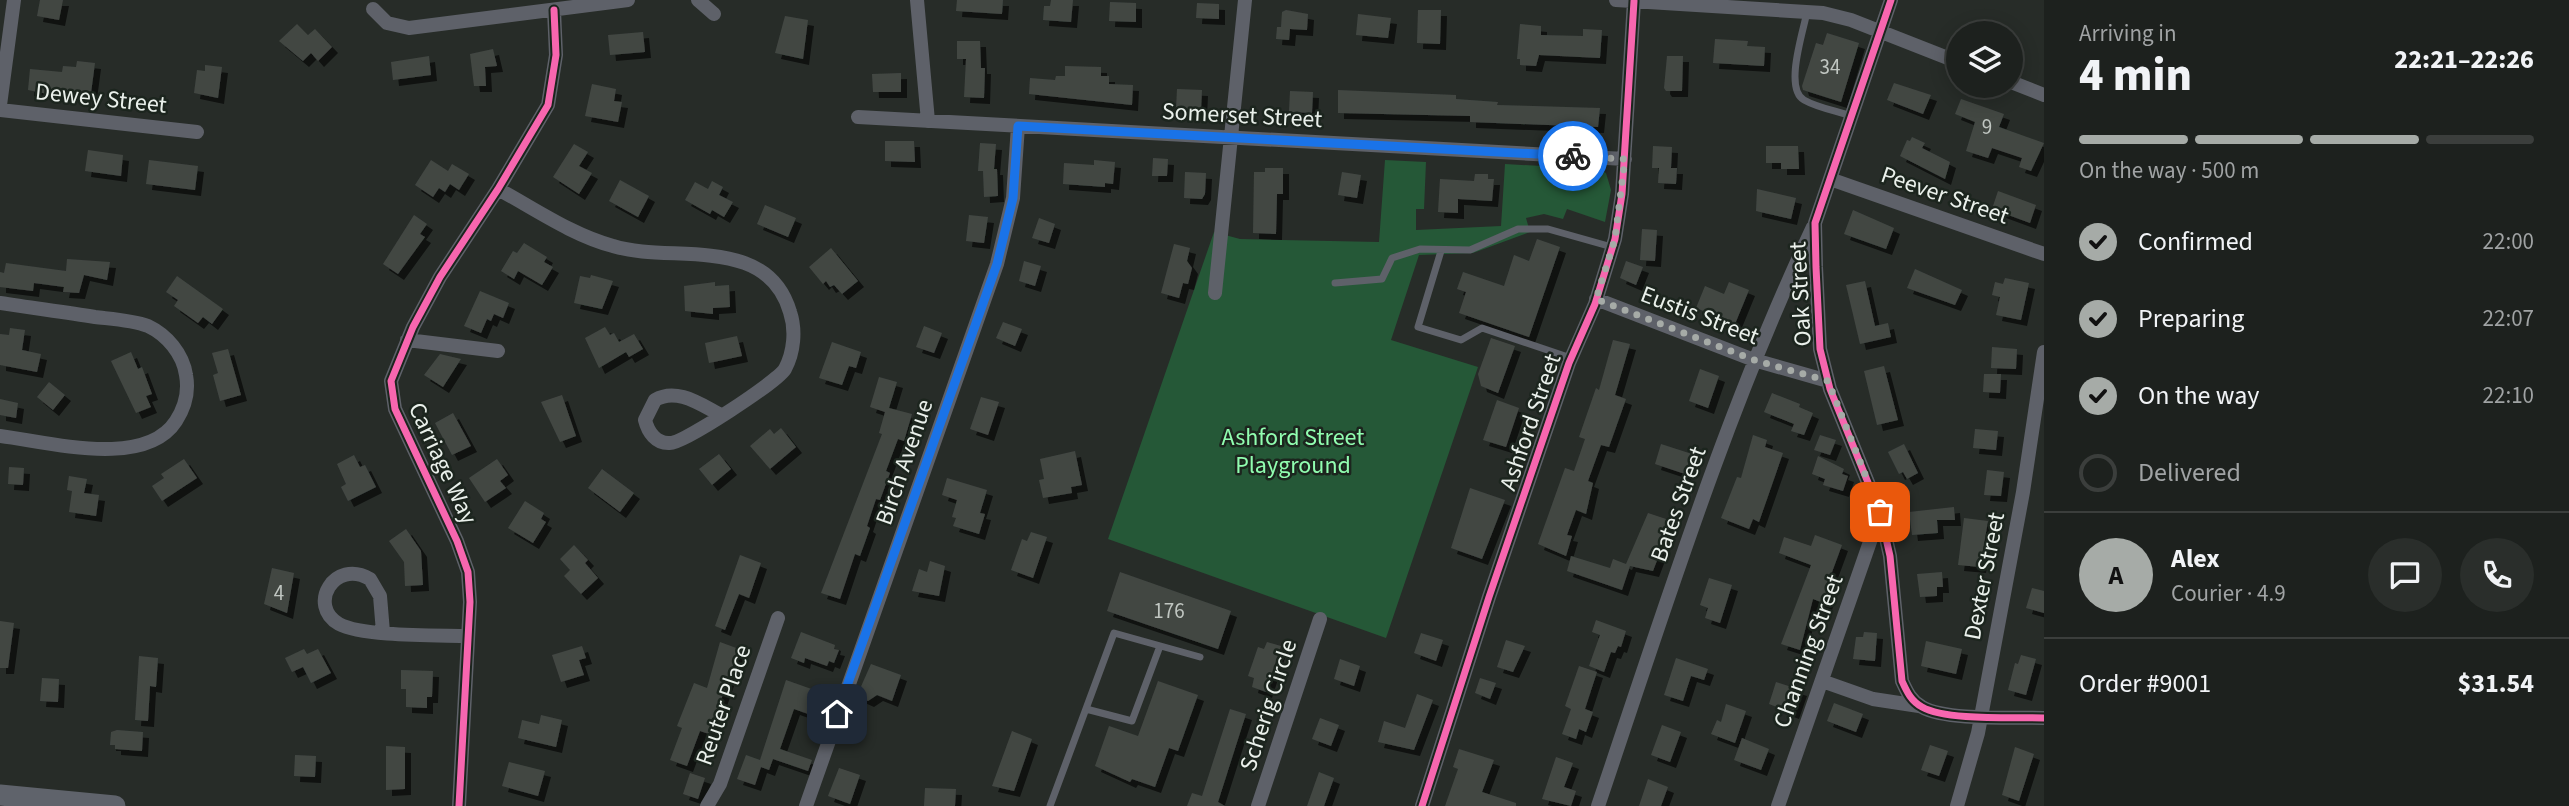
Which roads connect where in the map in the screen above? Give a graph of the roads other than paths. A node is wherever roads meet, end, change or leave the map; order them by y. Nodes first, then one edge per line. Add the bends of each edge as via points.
1 (14, 0) edge
2 (628, 0) edge
3 (698, 0) edge
4 (917, 0) edge
5 (1244, 0) edge
6 (1616, 0) edge
7 (1891, 0) edge
8 (1634, 1) edge
9 (373, 9) dead end
10 (554, 10) junction
11 (1807, 12) junction
12 (714, 14) dead end
13 (1880, 32) junction
14 (1946, 57) edge
15 (2023, 87) edge
16 (2044, 95) edge
17 (0, 107) edge
18 (1851, 116) junction
19 (858, 117) dead end
20 (928, 121) junction
21 (1018, 126) junction
22 (197, 132) dead end
23 (1232, 138) junction
24 (1625, 159) junction
25 (1830, 179) junction
26 (498, 189) junction
27 (1815, 223) junction
28 (1612, 247) junction
29 (1441, 251) junction
30 (2044, 254) edge
31 (1335, 283) dead end
32 (1214, 293) dead end
33 (1596, 299) junction
34 (0, 303) edge
35 (407, 340) junction
36 (498, 351) dead end
37 (2044, 352) edge
38 (1571, 358) junction
39 (1754, 360) junction
40 (1828, 381) junction
41 (721, 415) junction
42 (0, 436) edge
43 (1880, 512) junction
44 (778, 618) dead end
45 (1320, 619) dead end
46 (383, 632) junction
47 (468, 636) junction
48 (1160, 646) junction
49 (1200, 657) dead end
50 (1822, 681) junction
51 (1919, 706) junction
52 (1086, 709) junction
53 (1981, 716) junction
54 (2044, 718) edge
55 (0, 795) edge
56 (57, 803) edge
57 (115, 806) edge
58 (459, 806) edge
59 (707, 806) edge
60 (806, 806) edge
61 (1050, 806) edge
62 (1258, 806) edge
63 (1422, 806) edge
64 (1598, 806) edge
65 (1778, 806) edge
66 (1957, 806) edge

1 - 17 street
2 - 10 street
3 - 12 street
4 - 20 street
5 - 23 street
6 - 8 street
7 - 13 street, Oak Street
8 - 11 street
8 - 24 street, Ashford Street
9 - 10 street via 387,23 409,28
10 - 26 street, Carriage Way via 556,55 548,105
11 - 13 street via 1851,20
11 - 18 lane via 1794,81 1796,93
13 - 14 street
13 - 18 street, Oak Street
15 - 16 street
17 - 22 street, Dewey Street
18 - 25 street, Oak Street
19 - 20 street, Somerset Street
20 - 21 street, Somerset Street
21 - 23 street, Somerset Street
21 - 60 street, Birch Avenue via 1013,198 997,264
23 - 24 street, Somerset Street
23 - 32 street
24 - 28 street, Ashford Street
25 - 27 street, Oak Street
25 - 30 street, Peever Street
26 - 35 street, Carriage Way via 440,277
26 - 41 street via 614,247 733,257 769,278 790,312 792,352 784,371 770,384
27 - 39 street, Bates Street
27 - 40 street, Oak Street via 1820,349
28 - 29 lane via 1548,229 1518,229 1470,250
28 - 33 street, Ashford Street
29 - 31 lane via 1420,249 1392,258 1382,279
29 - 38 lane via 1418,327 1461,340 1482,328
33 - 38 street, Ashford Street
33 - 39 street, Eustis Street
34 - 42 street via 149,327 174,347 184,365 187,386 184,406 174,424 151,444 131,450
35 - 36 street
35 - 47 street, Carriage Way via 391,381 391,394 468,572
37 - 53 street, Dexter Street
38 - 63 street, Ashford Street
39 - 40 street, Eustis Street
39 - 64 street, Bates Street
40 - 43 street, Oak Street
41 - 41 street via 670,395 655,400 645,420 650,434 671,443
43 - 50 street, Channing Street
43 - 51 street, Oak Street via 1891,568 1902,681
44 - 59 street, Reuter Place via 720,784
45 - 62 street, Scherig Circle
46 - 46 street via 346,627 331,618 325,602 329,585 353,573 370,579 380,596
46 - 47 street
47 - 58 street, Carriage Way
48 - 49 lane
48 - 52 lane via 1114,633
48 - 52 lane via 1132,722
50 - 51 street via 1873,699
50 - 65 street, Channing Street
51 - 53 street
52 - 61 lane
53 - 54 street
53 - 66 street, Dexter Street
55 - 56 main road
56 - 57 main road

